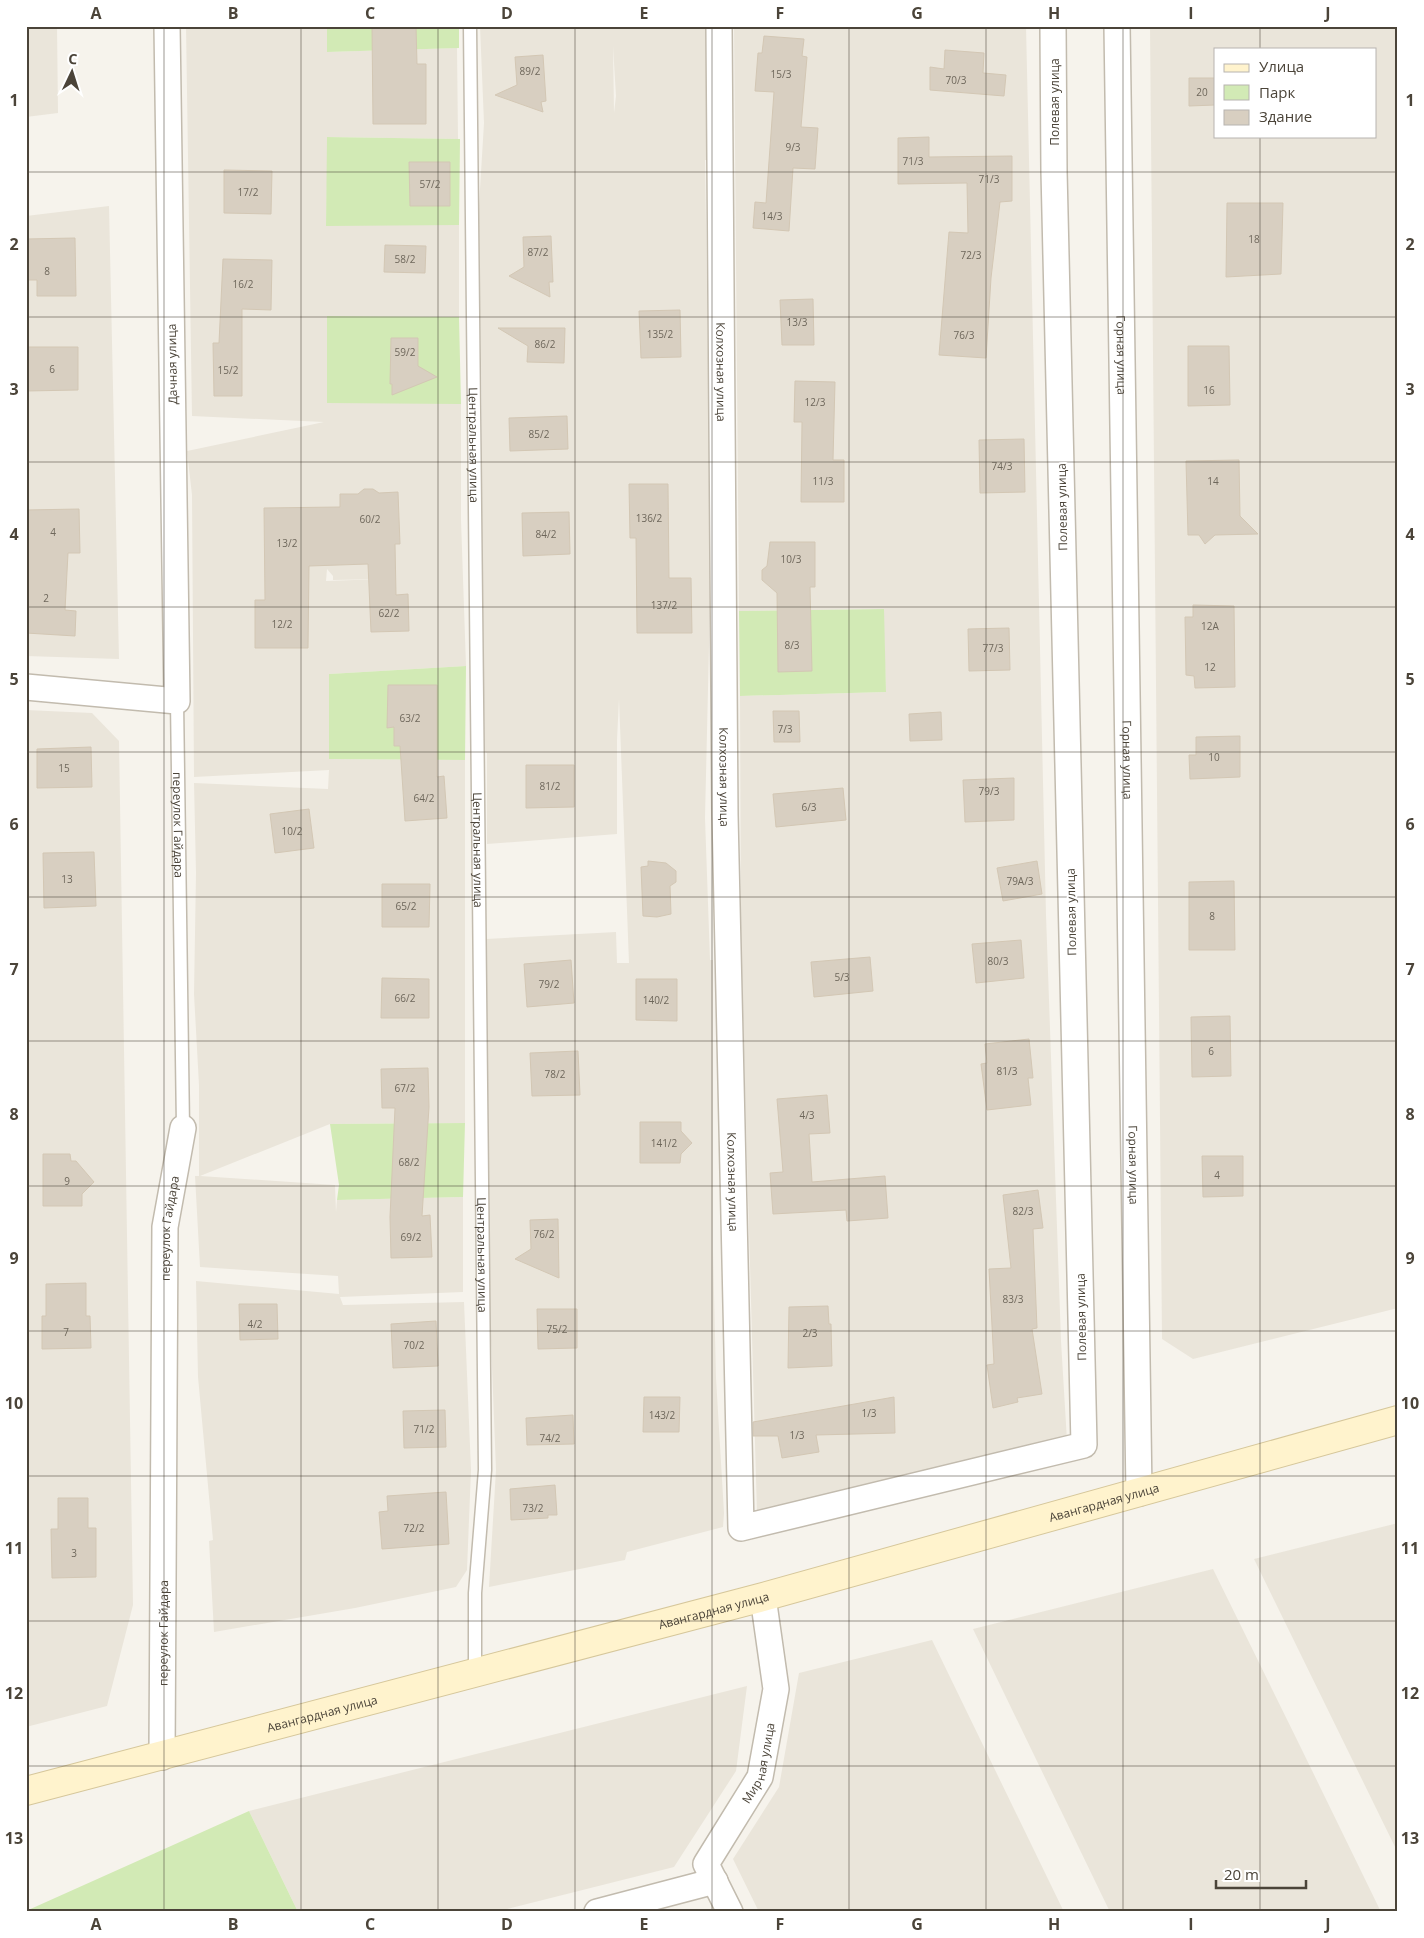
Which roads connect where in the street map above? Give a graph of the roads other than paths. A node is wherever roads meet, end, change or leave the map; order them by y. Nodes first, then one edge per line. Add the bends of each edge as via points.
1 (167, 26) edge
2 (470, 26) edge
3 (719, 26) edge
4 (1053, 26) edge
5 (1117, 26) edge
6 (26, 687) edge
7 (177, 701) junction
8 (183, 1128) joint
9 (1398, 1420) edge
10 (1139, 1493) junction
11 (741, 1528) joint
12 (763, 1597) junction
13 (475, 1673) junction
14 (162, 1757) junction
15 (26, 1791) edge
16 (715, 1881) junction
17 (597, 1912) edge
18 (730, 1912) edge

1 - 7 street, Дачная улица
2 - 13 lane, Центральная улица via 485,1470 475,1594
3 - 11 street, Колхозная улица via 725,815
4 - 11 street, Полевая улица via 1084,1445
5 - 10 street, Горная улица
6 - 7 street
7 - 8 lane, переулок Гайдара
8 - 14 street, переулок Гайдара via 165,1227
9 - 10 main road, Авангардная улица
10 - 12 main road, Авангардная улица
12 - 13 main road, Авангардная улица
12 - 16 street, Мирная улица via 776,1690 760,1777 706,1864
13 - 14 main road, Авангардная улица
14 - 15 main road, Авангардная улица
16 - 17 street
16 - 18 street, Мирная улица

